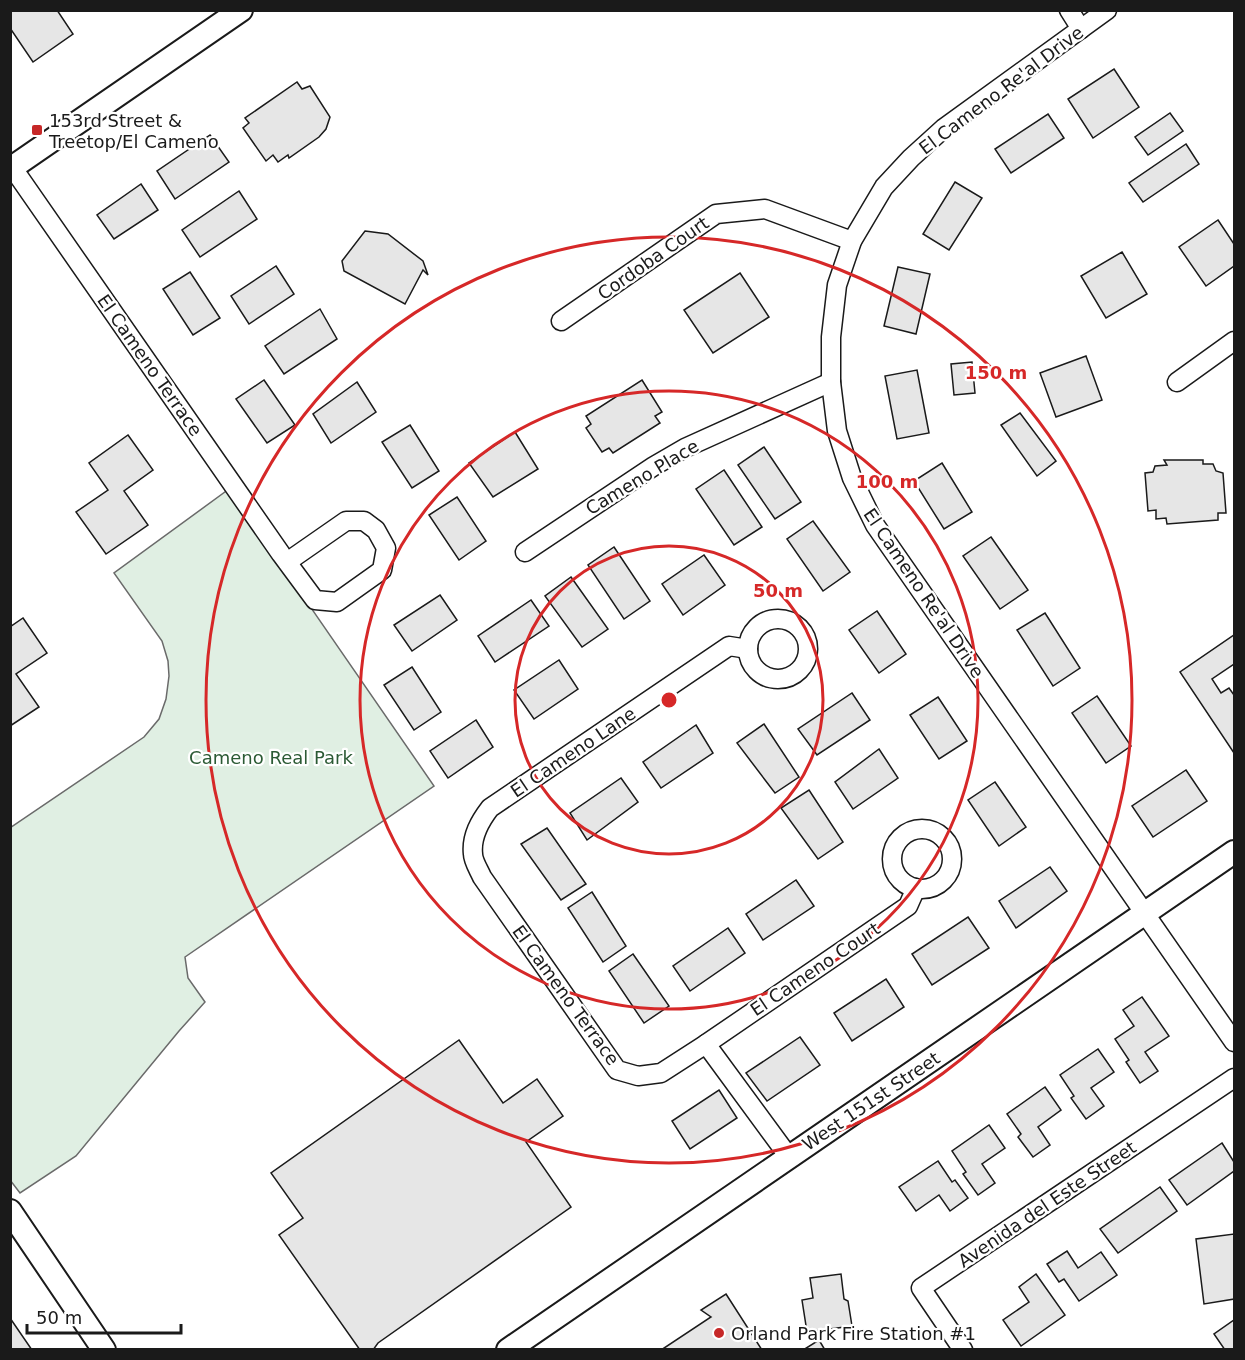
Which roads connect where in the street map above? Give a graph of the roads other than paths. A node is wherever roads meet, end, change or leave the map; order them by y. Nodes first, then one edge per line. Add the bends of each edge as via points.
1 (241, 10) edge
2 (1069, 10) edge
3 (1107, 10) edge
4 (1081, 28) junction
5 (11, 167) edge
6 (852, 241) junction
7 (561, 321) dead end
8 (1234, 341) edge
9 (831, 382) junction
10 (1177, 382) dead end
11 (525, 552) dead end
12 (286, 562) junction
13 (748, 649) dead end
14 (490, 808) joint
15 (1234, 852) edge
16 (916, 888) dead end
17 (1145, 913) junction
18 (1234, 1042) edge
19 (706, 1044) junction
20 (1234, 1078) edge
21 (789, 1157) junction
22 (10, 1211) edge
23 (104, 1350) edge
24 (508, 1350) edge
25 (963, 1350) edge

1 - 5 street
2 - 4 street
3 - 4 street, El Cameno Re'al Drive
4 - 6 street, El Cameno Re'al Drive via 919,150 884,187
5 - 12 street, El Cameno Terrace
6 - 7 street, Cordoba Court via 765,208 716,214
6 - 9 street, El Cameno Re'al Drive via 837,285
8 - 10 street
9 - 11 street, Cameno Place via 685,448
9 - 17 street, El Cameno Re'al Drive via 837,431 852,478 875,525
12 - 12 street, El Cameno Terrace via 346,521 364,521 376,530 386,548 382,570 337,602 315,600
13 - 14 street, El Cameno Lane via 729,646
14 - 19 street, El Cameno Terrace via 475,834 472,854 482,877 617,1070 638,1076 661,1072
15 - 17 street, West 151st Street
16 - 19 street, El Cameno Court via 908,906
17 - 18 street, El Cameno Re'al Drive
17 - 21 street, West 151st Street
19 - 21 street
20 - 25 street, Avenida del Este Street via 921,1288
21 - 24 street, West 151st Street
22 - 23 street

